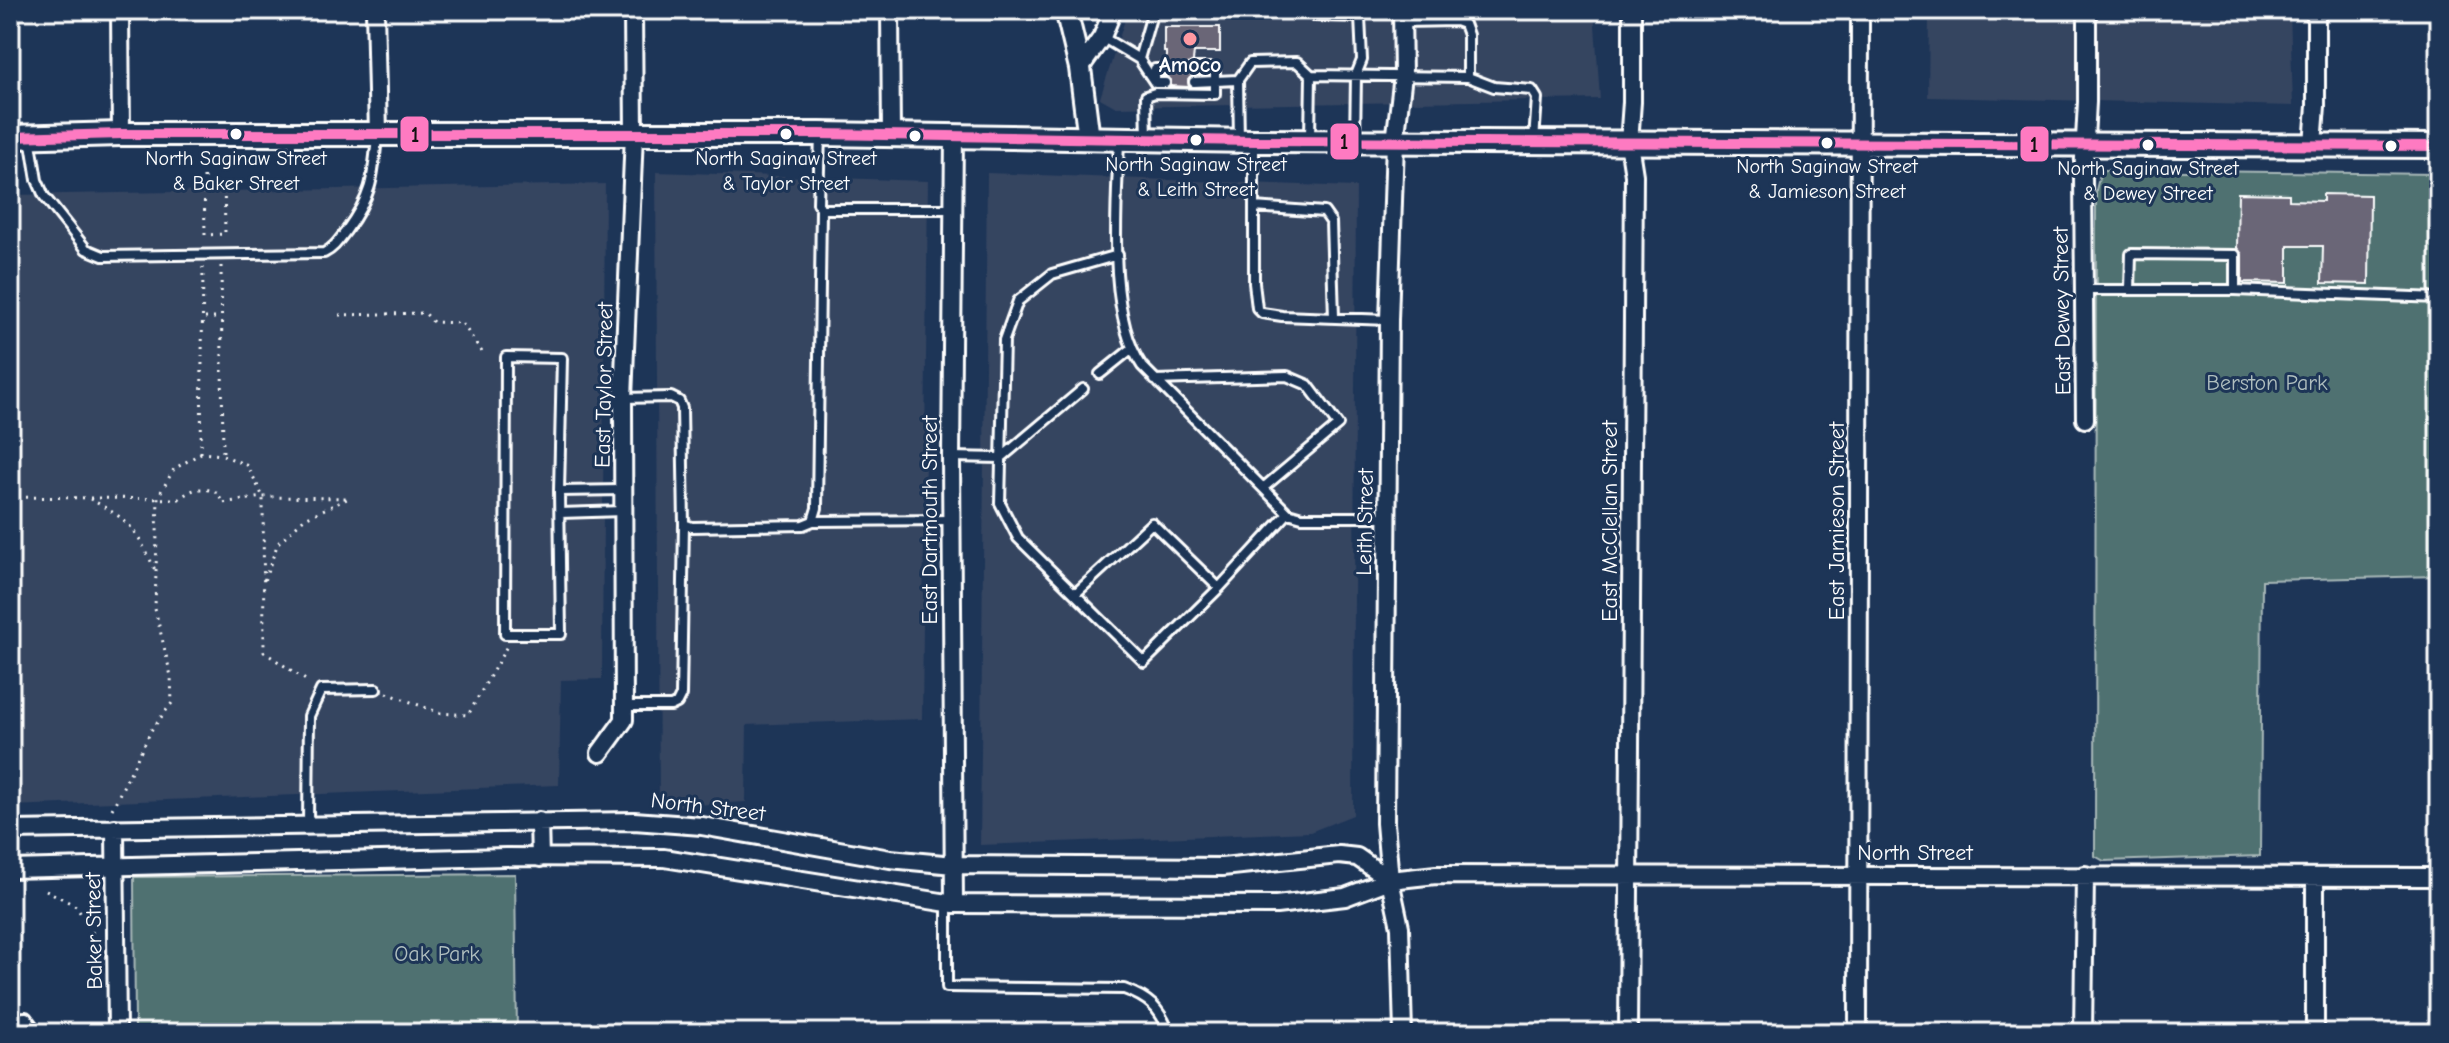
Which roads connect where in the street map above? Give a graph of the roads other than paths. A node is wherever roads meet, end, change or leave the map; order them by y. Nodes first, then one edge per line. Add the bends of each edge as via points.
1 (120, 10) edge
2 (375, 10) edge
3 (633, 10) edge
4 (890, 10) edge
5 (1066, 10) edge
6 (1113, 10) edge
7 (1632, 10) edge
8 (1860, 10) edge
9 (2087, 10) edge
10 (2316, 10) edge
11 (1152, 14) dead end
12 (1314, 16) dead end
13 (1402, 16) edge
14 (1102, 37) junction
15 (1139, 59) junction
16 (1080, 68) junction
17 (1193, 68) dead end
18 (1165, 69) dead end
19 (1311, 75) junction
20 (1356, 75) junction
21 (1403, 75) junction
22 (1468, 77) junction
23 (1238, 80) junction
24 (1216, 81) junction
25 (1194, 82) dead end
26 (1155, 83) junction
27 (1165, 83) dead end
28 (1155, 93) junction
29 (378, 133) junction
30 (121, 134) junction
31 (634, 134) junction
32 (820, 134) junction
33 (891, 135) junction
34 (20, 136) edge
35 (954, 136) junction
36 (1089, 139) junction
37 (1119, 140) junction
38 (1147, 140) junction
39 (1246, 141) junction
40 (1310, 141) junction
41 (1355, 142) junction
42 (1395, 142) junction
43 (1534, 142) junction
44 (1629, 143) junction
45 (1860, 143) junction
46 (2313, 144) junction
47 (2083, 145) junction
48 (2439, 146) edge
49 (1254, 207) junction
50 (821, 209) junction
51 (953, 209) junction
52 (1118, 255) junction
53 (2082, 290) junction
54 (2130, 290) junction
55 (2235, 290) junction
56 (2439, 298) edge
57 (1334, 317) junction
58 (1389, 320) junction
59 (1130, 350) junction
60 (1100, 374) dead end
61 (1155, 380) junction
62 (1083, 389) dead end
63 (623, 398) junction
64 (2085, 419) dead end
65 (951, 457) junction
66 (1001, 458) junction
67 (1263, 488) junction
68 (624, 490) junction
69 (559, 491) junction
70 (624, 511) junction
71 (560, 513) junction
72 (1288, 513) junction
73 (1387, 517) junction
74 (952, 520) junction
75 (813, 521) junction
76 (684, 524) junction
77 (1219, 588) junction
78 (1075, 594) junction
79 (376, 689) road end
80 (625, 706) junction
81 (600, 753) dead end
82 (539, 821) junction
83 (308, 824) junction
84 (115, 828) junction
85 (10, 830) edge
86 (540, 858) junction
87 (114, 865) junction
88 (954, 865) junction
89 (10, 869) edge
90 (1629, 875) junction
91 (1859, 875) junction
92 (2085, 875) junction
93 (2315, 877) junction
94 (2439, 877) edge
95 (1390, 880) junction
96 (950, 904) junction
97 (10, 1018) edge
98 (38, 1033) edge
99 (117, 1033) edge
100 (1169, 1033) edge
101 (1403, 1033) edge
102 (1628, 1033) edge
103 (1858, 1033) edge
104 (2083, 1033) edge
105 (2315, 1033) edge

1 - 30 street
2 - 29 street
3 - 31 street, East Taylor Street
4 - 33 street
5 - 16 street
6 - 14 street
7 - 44 street, East McClellan Street
8 - 45 street, East Jamieson Street
9 - 47 street, East Dewey Street
10 - 46 street
11 - 15 lane
12 - 20 lane via 1360,17 1362,60
13 - 21 street, Leith Street
13 - 22 lane via 1464,24
14 - 15 lane
14 - 16 street
15 - 26 lane
16 - 36 street
17 - 24 lane via 1215,68
18 - 26 lane via 1155,69
19 - 20 lane
19 - 23 lane via 1297,62 1250,63
19 - 40 lane
20 - 21 lane
20 - 41 lane
21 - 22 lane
21 - 42 street, Leith Street
22 - 43 lane via 1494,87 1532,90 1537,98
23 - 24 lane
23 - 39 lane
24 - 25 lane
24 - 28 lane via 1215,94
26 - 27 lane
26 - 28 lane
28 - 38 lane via 1146,96
29 - 30 main road
29 - 31 main road
29 - 34 lane via 366,201 335,245 316,255 92,254 40,189
30 - 34 main road
31 - 32 main road
31 - 63 street, East Taylor Street
32 - 33 main road
32 - 50 lane
33 - 35 main road
35 - 36 main road
35 - 51 street, East Dartmouth Street
36 - 37 main road
37 - 38 main road
37 - 52 lane
38 - 39 main road
39 - 40 main road
39 - 49 lane
40 - 41 main road
41 - 42 main road
42 - 43 main road
42 - 58 street, Leith Street
43 - 44 main road
44 - 45 main road
44 - 90 street, East McClellan Street via 1634,175
45 - 47 main road
45 - 91 street, East Jamieson Street
46 - 47 main road
46 - 48 main road
47 - 53 street, East Dewey Street
49 - 57 lane via 1324,212 1331,222
49 - 57 lane via 1257,308 1282,316
50 - 51 lane
50 - 75 lane
51 - 65 street, East Dartmouth Street
52 - 59 lane via 1120,308
52 - 66 lane via 1052,274 1018,301 1004,340
53 - 54 lane
53 - 64 street, East Dewey Street
54 - 55 lane
54 - 55 lane via 2131,254 2235,255
55 - 56 lane
57 - 58 lane
58 - 73 street, Leith Street
59 - 60 lane
59 - 61 lane
61 - 67 lane
61 - 67 lane via 1287,376 1308,385 1338,425
62 - 66 lane
63 - 68 street, East Taylor Street
63 - 76 lane via 679,401
65 - 66 lane
65 - 74 street, East Dartmouth Street
66 - 78 lane via 1000,503 1011,526
67 - 72 lane
68 - 69 lane
68 - 70 street, East Taylor Street
69 - 71 lane
69 - 71 lane via 562,358 506,357 505,634 561,634
70 - 71 lane
70 - 80 street, East Taylor Street
72 - 73 lane
72 - 77 lane
73 - 95 street, Leith Street via 1385,823
74 - 75 lane
74 - 88 street, East Dartmouth Street
75 - 76 lane
76 - 80 lane via 681,695 671,706
77 - 78 lane via 1152,523
77 - 78 lane via 1144,662
79 - 83 lane via 321,690 309,716
80 - 81 street, East Taylor Street via 624,720
82 - 83 street, North Street
82 - 86 street
82 - 88 street, North Street via 702,826
83 - 84 street, North Street
84 - 85 street, North Street
84 - 87 street, Baker Street
86 - 87 street, North Street
86 - 96 street, North Street via 664,858
87 - 89 street, North Street
87 - 99 street, Baker Street
88 - 95 street, North Street via 1222,867 1339,855 1357,857
88 - 96 street, East Dartmouth Street
90 - 91 street, North Street
90 - 95 street, North Street via 1436,875
90 - 102 street, East McClellan Street
91 - 92 street, North Street
91 - 103 street, East Jamieson Street
92 - 93 street, North Street
92 - 104 street
93 - 94 street, North Street
93 - 105 street
95 - 96 street, North Street via 1345,897 1276,905
95 - 101 street, Leith Street via 1400,927
96 - 100 lane via 947,987 1124,989 1143,996
97 - 98 lane via 26,1017

